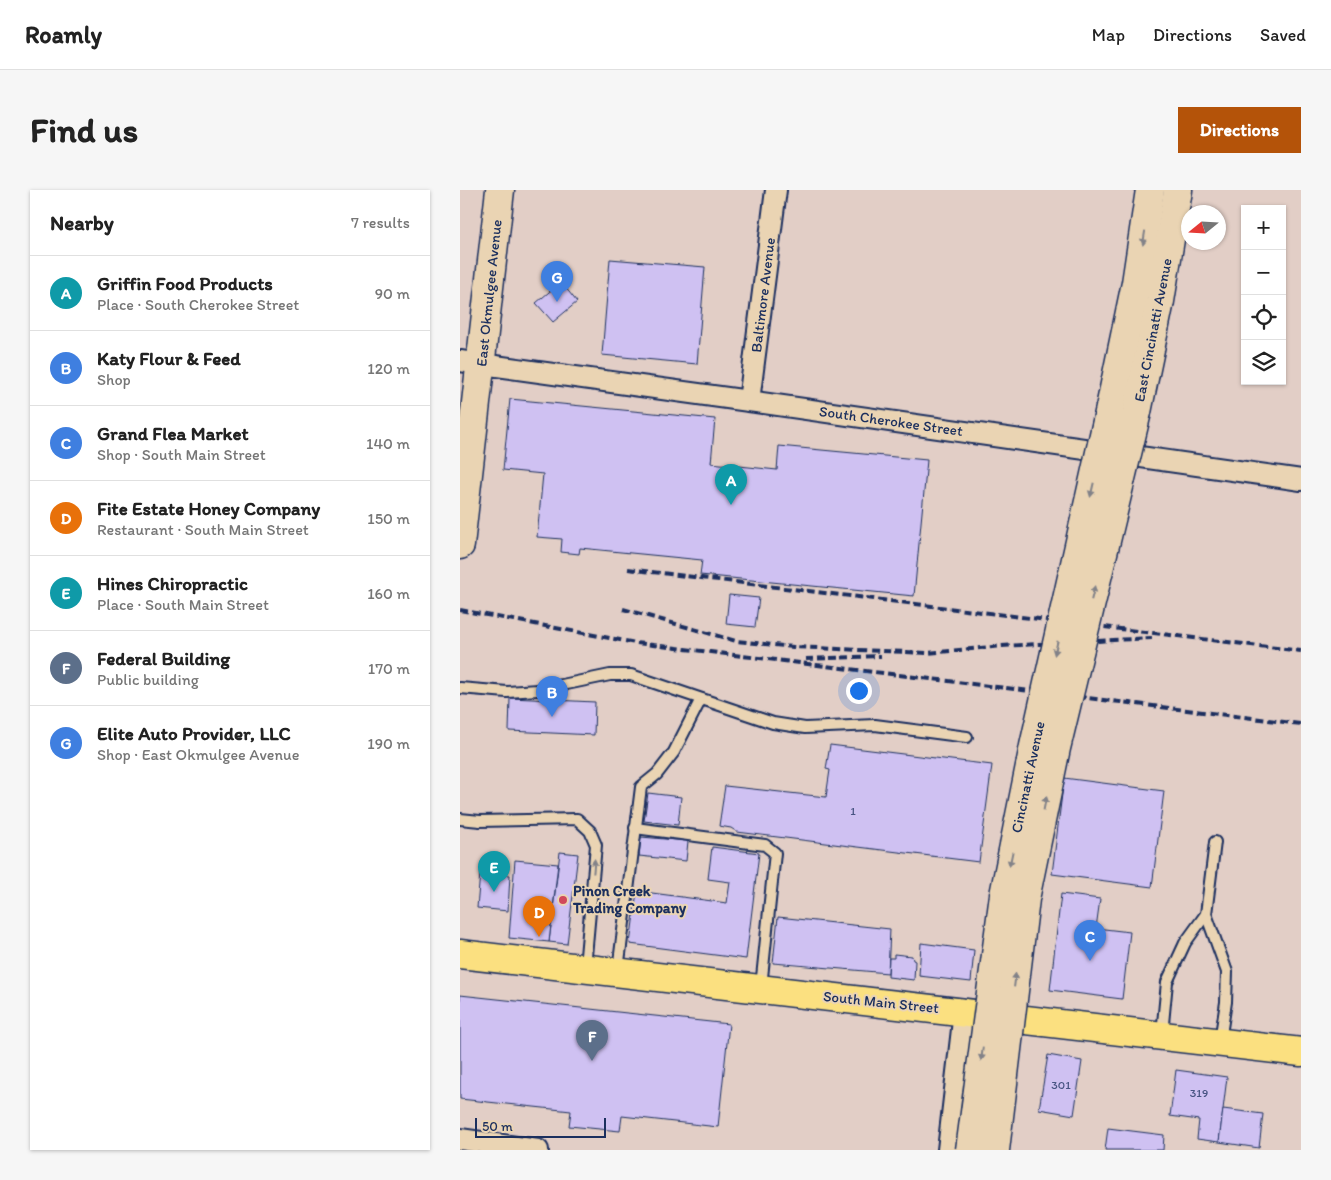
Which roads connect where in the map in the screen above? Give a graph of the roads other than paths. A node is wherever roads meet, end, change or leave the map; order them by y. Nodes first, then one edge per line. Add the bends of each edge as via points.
1 (500, 190) edge
2 (776, 190) edge
3 (1150, 190) edge
4 (1178, 190) edge
5 (470, 363) edge
6 (750, 401) junction
7 (1124, 410) junction
8 (1301, 480) edge
9 (460, 545) edge
10 (460, 688) edge
11 (701, 699) junction
12 (968, 736) dead end
13 (460, 819) edge
14 (635, 828) junction
15 (1215, 842) dead end
16 (1206, 914) junction
17 (460, 954) edge
18 (585, 967) junction
19 (618, 971) junction
20 (761, 988) junction
21 (964, 1012) junction
22 (1162, 1035) junction
23 (1220, 1042) junction
24 (1301, 1052) edge
25 (460, 1139) edge
26 (538, 1150) edge
27 (948, 1150) edge
28 (970, 1150) edge
29 (995, 1150) edge

1 - 5 street, East Okmulgee Avenue
2 - 6 street, Baltimore Avenue
3 -> 7 street, East Cincinatti Avenue via 1136,283
4 - 7 street, East Cincinatti Avenue via 1160,301
5 - 6 street, South Cherokee Street
5 - 9 street, East Okmulgee Avenue
6 - 8 street, South Cherokee Street
7 -> 28 street, Cincinatti Avenue, bridge via 1034,746 1004,895
29 -> 7 street, Cincinatti Avenue, bridge via 1025,899
10 - 11 lane via 507,692 538,690 610,675 631,675
11 - 12 lane via 773,723 804,728 875,725
11 - 14 lane via 674,752 657,774 641,787
18 -> 13 lane via 596,845 590,831 577,819
14 - 19 lane
14 - 20 lane via 765,845 775,853
15 - 16 lane
16 - 22 lane via 1185,943 1167,982
16 - 23 lane via 1227,972
17 - 18 main road, South Main Street
18 - 19 main road, South Main Street
19 - 20 main road, South Main Street
20 - 21 main road, South Main Street
21 - 22 main road, South Main Street
21 - 27 street
22 - 23 main road, South Main Street
23 - 24 main road, South Main Street
25 - 26 street

